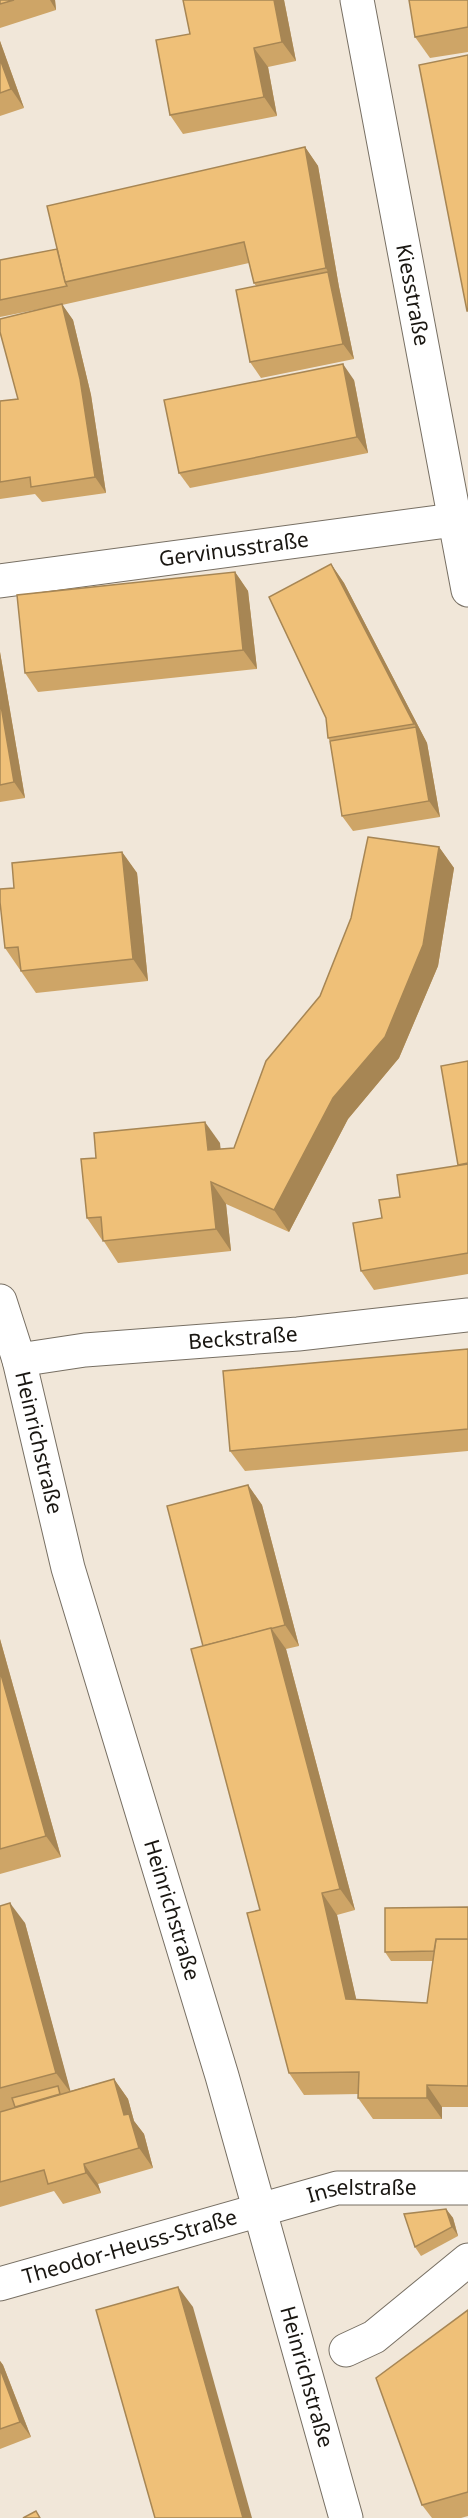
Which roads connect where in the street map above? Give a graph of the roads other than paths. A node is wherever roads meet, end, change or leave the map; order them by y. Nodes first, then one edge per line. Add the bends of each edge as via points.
1 (357, 0) edge
2 (461, 519) edge
3 (0, 581) edge
4 (468, 590) edge
5 (0, 1301) edge
6 (468, 1315) edge
7 (19, 1360) junction
8 (468, 2188) edge
9 (259, 2208) junction
10 (468, 2260) edge
11 (0, 2284) edge
12 (346, 2350) dead end
13 (346, 2518) edge

1 - 2 street, Kiesstraße
2 - 3 street, Gervinusstraße
2 - 4 street, Kiesstraße
5 - 7 street, Heinrichstraße
6 - 7 street, Beckstraße via 298,1334 85,1350
7 - 9 street, Heinrichstraße via 68,1568
8 - 9 street, Inselstraße via 337,2188
9 - 11 street, Theodor-Heuss-Straße
9 - 13 street, Heinrichstraße
10 - 12 street via 374,2337

